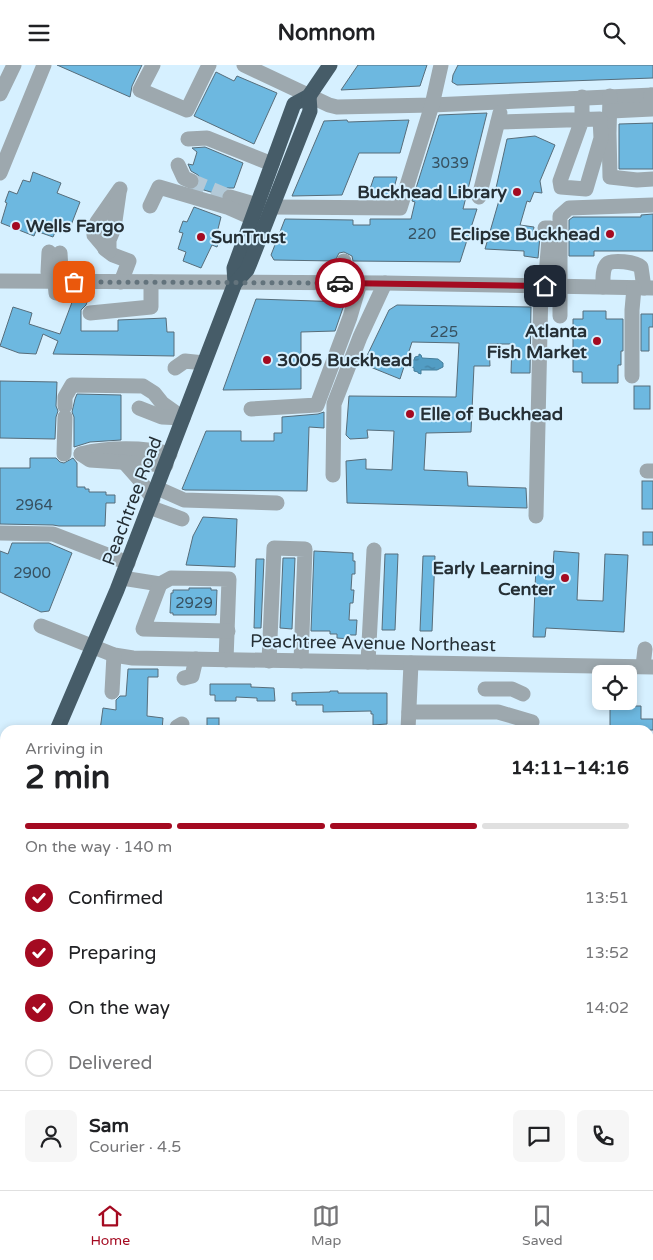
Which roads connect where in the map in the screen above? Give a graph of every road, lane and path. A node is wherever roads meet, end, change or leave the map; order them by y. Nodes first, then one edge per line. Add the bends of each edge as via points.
1 (14, 65) edge
2 (44, 65) edge
3 (152, 65) edge
4 (244, 65) edge
5 (330, 65) edge
6 (441, 65) edge
7 (206, 66) edge
8 (0, 94) edge
9 (652, 95) edge
10 (309, 96) junction
11 (582, 97) junction
12 (504, 101) junction
13 (611, 104) junction
14 (432, 105) junction
15 (498, 122) junction
16 (188, 139) dead end
17 (272, 164) junction
18 (178, 165) dead end
19 (0, 173) edge
20 (653, 179) edge
21 (191, 181) tunnel mouth
22 (230, 197) tunnel mouth
23 (479, 197) dead end
24 (653, 205) edge
25 (150, 206) dead end
26 (261, 210) junction
27 (546, 228) dead end
28 (106, 242) junction
29 (55, 253) dead end
30 (344, 261) dead end
31 (0, 281) edge
32 (121, 282) junction
33 (151, 282) junction
34 (235, 283) junction
35 (345, 283) junction
36 (360, 283) junction
37 (385, 283) junction
38 (543, 286) junction
39 (561, 286) junction
40 (55, 287) junction
41 (603, 287) junction
42 (644, 288) edge
43 (90, 313) dead end
44 (560, 316) dead end
45 (204, 363) junction
46 (175, 368) dead end
47 (632, 376) dead end
48 (162, 403) junction
49 (251, 409) dead end
50 (183, 419) junction
51 (64, 454) dead end
52 (168, 460) junction
53 (124, 462) junction
54 (333, 475) dead end
55 (153, 498) junction
56 (277, 503) dead end
57 (536, 516) dead end
58 (182, 519) dead end
59 (0, 533) edge
60 (374, 550) dead end
61 (128, 563) junction
62 (122, 578) junction
63 (160, 584) junction
64 (155, 599) junction
65 (41, 626) dead end
66 (228, 631) junction
67 (94, 647) junction
68 (645, 649) dead end
69 (114, 655) junction
70 (196, 659) junction
71 (226, 660) junction
72 (269, 661) junction
73 (301, 661) junction
74 (368, 662) junction
75 (411, 663) junction
76 (514, 665) junction
77 (648, 667) edge
78 (184, 678) dead end
79 (485, 689) dead end
80 (112, 692) dead end
81 (409, 712) junction
82 (532, 722) dead end
83 (62, 725) edge
84 (408, 725) edge

1 - 8 street
2 - 19 street via 22,138
3 - 7 street via 140,90 187,110
4 - 10 street
5 - 10 highway
6 - 14 street
9 - 13 street
10 - 14 street via 338,107
10 - 17 highway via 294,103
10 - 26 highway via 310,111
11 - 12 street
11 - 13 street
11 - 15 street via 582,120
12 - 14 street
12 - 15 street
13 - 20 street via 610,177
14 - 26 street via 400,208
15 - 23 street
16 - 17 street via 207,137
17 - 26 highway
18 - 21 street via 184,178
22 - 26 street
24 - 39 street via 569,208 560,215
25 - 26 street via 159,187 227,207
26 - 34 highway via 234,268
26 - 34 highway via 247,270
27 - 38 street via 550,228
28 - 28 street via 120,189 98,236
28 - 32 street via 129,261
29 - 40 street via 48,272
30 - 35 street
31 - 40 street
32 - 33 street
32 - 40 street
33 - 34 street
33 - 43 street via 151,307
34 - 35 street
34 - 45 highway, Peachtree Road
35 - 36 street
36 - 37 street
36 - 49 street via 317,405
37 - 38 street
37 - 54 street via 334,403
38 - 39 street
38 - 57 street
39 - 41 street
39 - 44 street
41 - 42 street
41 - 42 street via 604,271 609,262 631,262 641,267
42 - 47 street via 632,310
45 - 46 street via 185,361
45 - 50 highway, Peachtree Road
48 - 50 street
48 - 50 street via 138,408 162,417
48 - 51 street via 143,386 72,385 62,411
50 - 52 highway, Peachtree Road
52 - 53 street
52 - 53 street via 154,449 95,450 82,455 90,460
52 - 55 highway, Peachtree Road
53 - 55 street
55 - 56 street
55 - 58 street
55 - 61 highway, Peachtree Road
59 - 61 street via 53,534
60 - 74 street
61 - 62 highway, Peachtree Road
62 - 63 street
62 - 64 street
62 - 67 highway, Peachtree Road
63 - 64 street
63 - 66 street via 171,578 228,579
64 - 66 street via 143,629
65 - 67 street, Peachtree Avenue Northeast
66 - 71 street
67 - 69 street, Peachtree Avenue Northeast
67 - 83 highway, Peachtree Road
68 - 77 street
69 - 70 street, Peachtree Avenue Northeast
69 - 80 street
70 - 71 street, Peachtree Avenue Northeast
70 - 78 street via 192,677
71 - 72 street, Peachtree Avenue Northeast
72 - 73 street, Peachtree Avenue Northeast
72 - 73 street via 274,547 305,549
73 - 74 street, Peachtree Avenue Northeast
74 - 75 street, Peachtree Avenue Northeast
75 - 76 street, Peachtree Avenue Northeast
75 - 81 street
76 - 77 street, Peachtree Avenue Northeast
76 - 79 street via 518,691
81 - 82 street via 498,712
81 - 84 street

